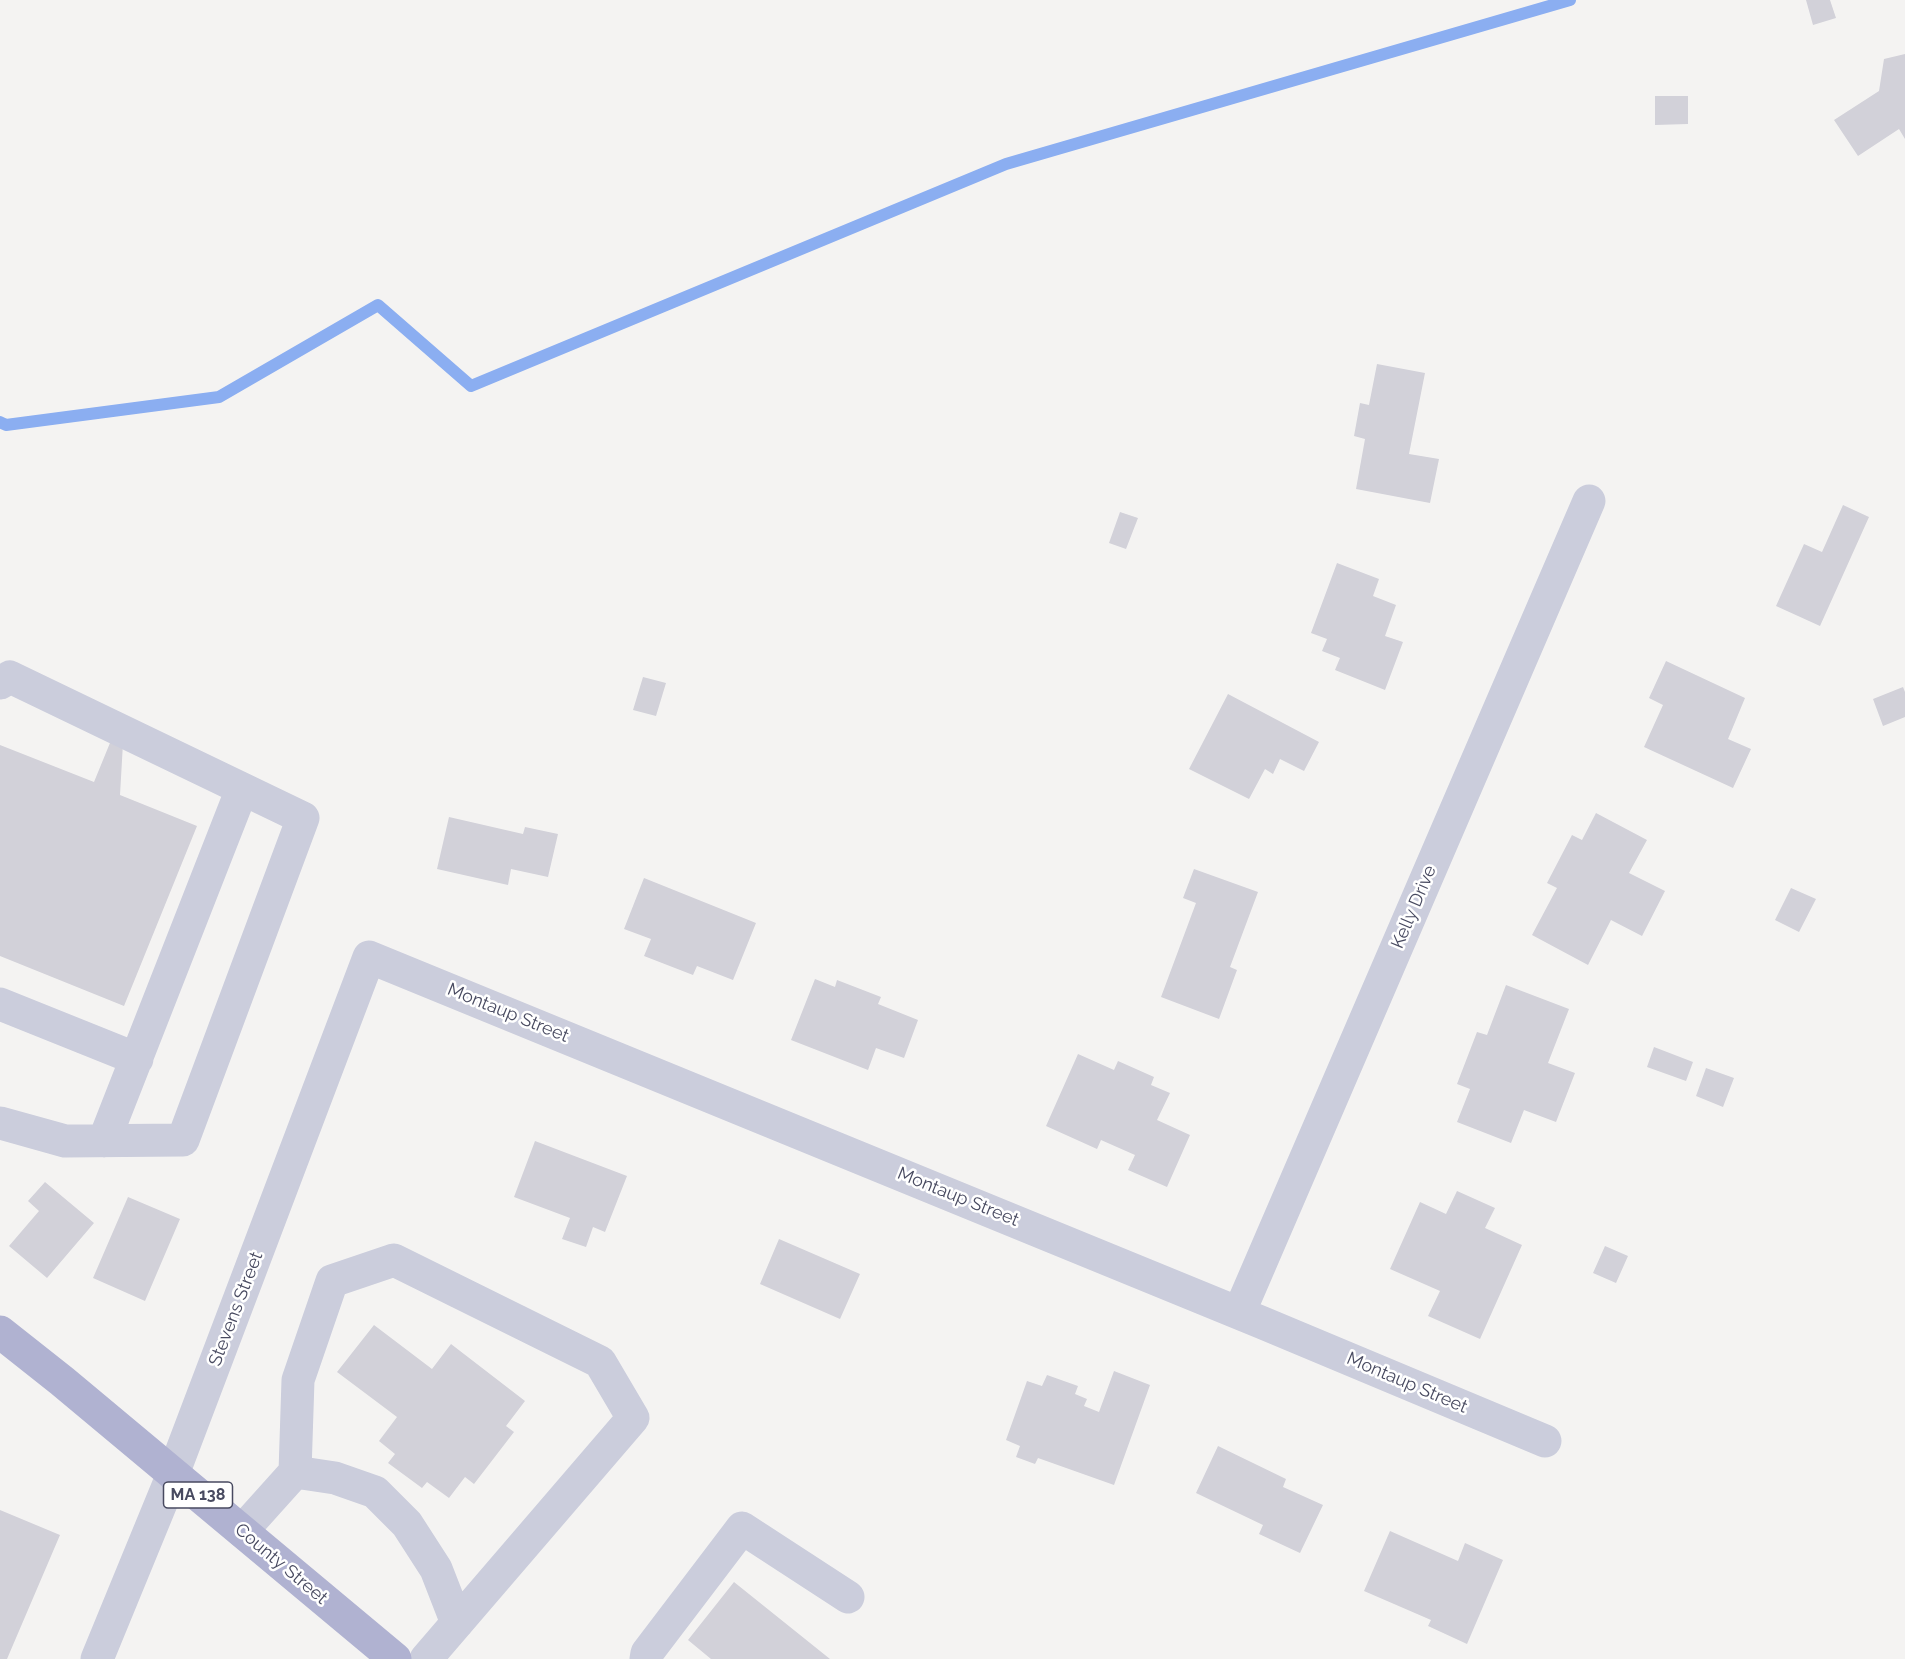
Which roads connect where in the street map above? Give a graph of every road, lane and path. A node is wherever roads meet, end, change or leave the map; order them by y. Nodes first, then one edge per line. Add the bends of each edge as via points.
1 (1589, 501) dead end
2 (0, 683) edge
3 (242, 789) junction
4 (369, 957) joint
5 (0, 1004) edge
6 (137, 1059) junction
7 (0, 1123) edge
8 (104, 1141) junction
9 (1239, 1313) junction
10 (0, 1332) edge
11 (1545, 1441) dead end
12 (295, 1472) junction
13 (173, 1474) junction
14 (242, 1531) junction
15 (848, 1597) dead end
16 (457, 1623) junction
17 (97, 1659) edge
18 (395, 1659) edge
19 (426, 1659) edge
20 (646, 1659) edge

1 - 9 street, Kelly Drive
2 - 3 street via 10,677
3 - 6 street
3 - 8 street via 303,818 183,1140
4 - 9 street, Montaup Street
4 - 13 street, Stevens Street
5 - 6 street
6 - 8 street
7 - 8 street via 65,1141
9 - 11 street, Montaup Street
10 - 13 main road, County Street / MA 138
12 - 14 street
12 - 16 street via 335,1478 375,1492 407,1524 436,1569
12 - 16 street via 298,1380 332,1281 394,1260 600,1362 633,1418
13 - 14 main road, County Street / MA 138
13 - 17 street, Stevens Street
14 - 18 main road, County Street / MA 138
15 - 20 street via 742,1528
16 - 19 street

